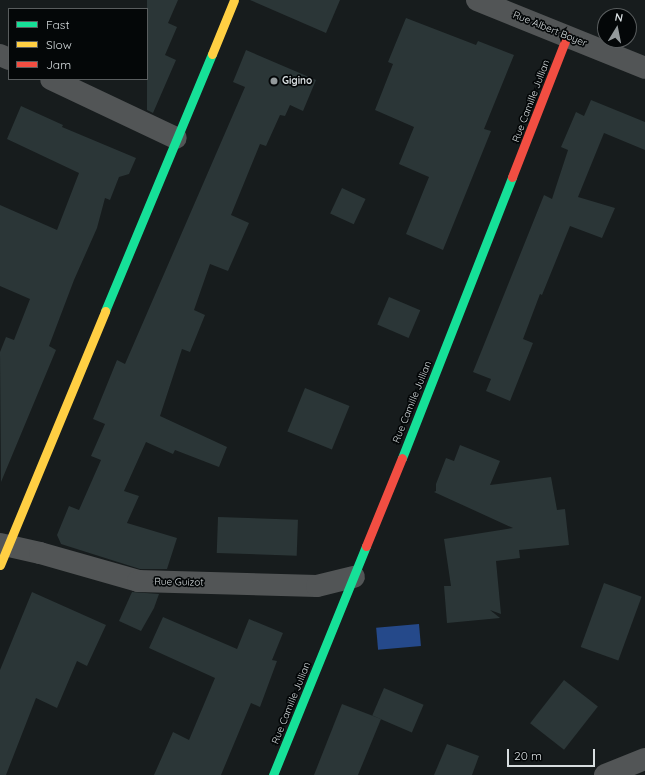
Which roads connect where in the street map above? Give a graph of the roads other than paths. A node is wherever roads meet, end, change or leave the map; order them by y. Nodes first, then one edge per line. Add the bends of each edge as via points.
1 (234, 0) edge
2 (477, 0) edge
3 (568, 36) junction
4 (645, 68) edge
5 (53, 80) edge
6 (176, 138) junction
7 (3, 552) edge
8 (354, 577) junction
9 (645, 759) edge
10 (274, 775) edge
11 (605, 775) edge

1 - 6 street
2 - 3 street, Rue Albert Boyer
3 - 4 street, Rue Albert Boyer
3 - 8 street, Rue Camille Jullian
5 - 6 street
6 - 7 street
7 - 8 street, Rue Guizot via 138,581 317,586
8 - 10 street, Rue Camille Jullian
9 - 11 street

